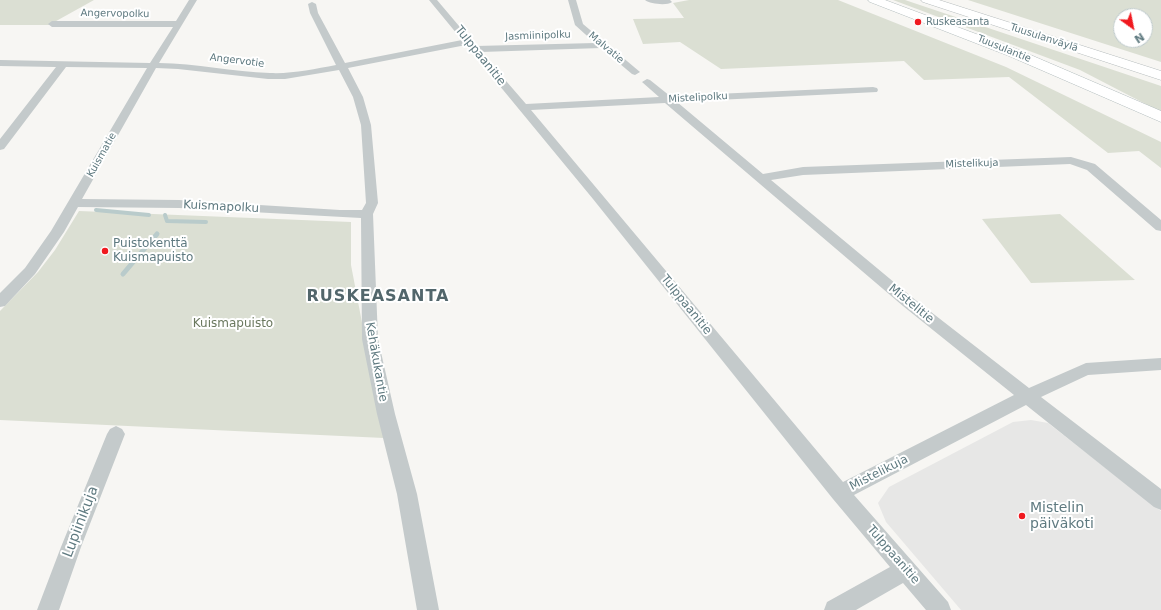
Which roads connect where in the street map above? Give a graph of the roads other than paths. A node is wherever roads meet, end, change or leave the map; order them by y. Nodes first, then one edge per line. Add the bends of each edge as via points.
1 (193, 0) edge
2 (433, 0) edge
3 (572, 0) edge
4 (648, 0) edge
5 (874, 0) edge
6 (927, 0) edge
7 (950, 0) edge
8 (668, 2) dead end
9 (312, 4) dead end
10 (52, 24) dead end
11 (178, 24) junction
12 (602, 45) junction
13 (471, 46) junction
14 (0, 63) edge
15 (63, 64) junction
16 (153, 65) junction
17 (343, 66) junction
18 (1161, 67) edge
19 (635, 72) dead end
20 (1161, 76) edge
21 (647, 82) dead end
22 (873, 90) dead end
23 (1109, 95) junction
24 (668, 99) junction
25 (523, 108) junction
26 (1161, 117) edge
27 (1161, 122) edge
28 (0, 147) edge
29 (760, 178) junction
30 (74, 203) junction
31 (367, 214) junction
32 (1161, 227) edge
33 (0, 302) edge
34 (1161, 364) edge
35 (1027, 396) junction
36 (116, 434) dead end
37 (840, 493) junction
38 (1161, 501) edge
39 (906, 569) junction
40 (48, 610) edge
41 (428, 610) edge
42 (834, 610) edge
43 (940, 610) edge

1 - 11 street, Kuismatie
2 - 13 street, Tulppaanitie
3 - 12 street, Malvatie via 579,25
4 - 8 street
5 - 23 main road, Tuusulantie via 1014,53
6 - 20 main road, Tuusulanväylä
7 - 18 main road, Tuusulanväylä
9 - 17 street, Kehäkukantie via 314,13
10 - 11 street, Angervopolku
11 - 16 street, Kuismatie
12 - 13 street, Jasmiinipolku
12 - 19 street, Malvatie
13 - 17 street, Angervotie
13 - 25 street, Tulppaanitie
14 - 15 street, Angervotie
15 - 16 street, Angervotie
15 - 28 street
16 - 17 street, Angervotie via 268,76 285,76
16 - 30 street, Kuismatie
17 - 31 street, Kehäkukantie via 361,103 366,125 372,197
21 - 24 street
22 - 24 street, Mistelipolku
23 - 26 main road, Tuusulantie
23 - 27 main road, Tuusulantie
24 - 25 street, Mistelipolku
24 - 29 street, Mistelitie
25 - 37 street, Tulppaanitie
29 - 32 street, Mistelikuja via 803,172 1071,160 1091,167
29 - 35 street, Mistelitie via 908,302
30 - 31 street, Kuismapolku via 179,204
30 - 33 street, Kuismatie via 42,254
31 - 41 street, Kehäkukantie via 366,258 370,339 407,494
34 - 35 street, Mistelikuja via 1086,370
35 - 37 street, Mistelikuja
35 - 38 street, Mistelitie
36 - 40 street, Lupiinikuja
37 - 39 street, Tulppaanitie
39 - 42 street
39 - 43 street, Tulppaanitie

